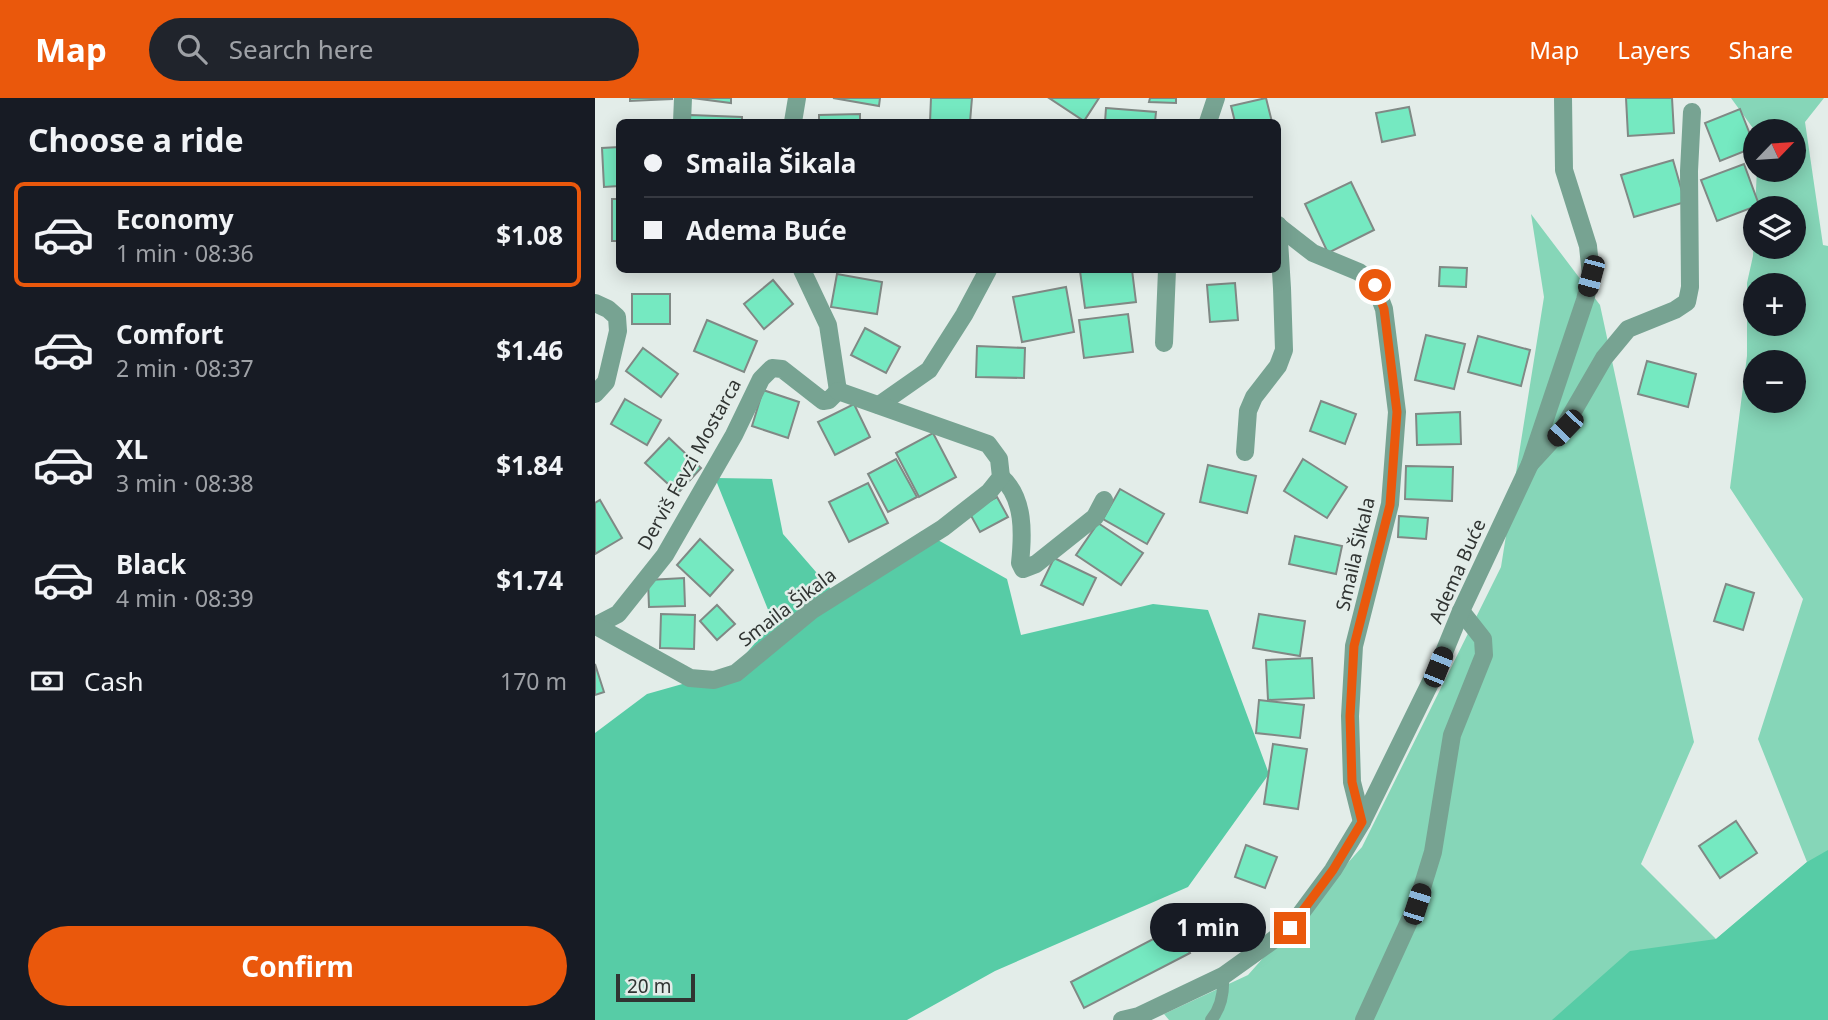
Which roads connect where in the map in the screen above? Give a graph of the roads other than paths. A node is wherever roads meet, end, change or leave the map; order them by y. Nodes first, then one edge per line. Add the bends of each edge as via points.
1 (683, 98) edge
2 (797, 98) edge
3 (1216, 98) edge
4 (1563, 98) edge
5 (1692, 112) dead end
6 (682, 119) edge
7 (794, 119) edge
8 (1209, 119) edge
9 (1281, 227) edge
10 (1281, 263) edge
11 (803, 273) edge
12 (986, 273) edge
13 (1167, 273) edge
14 (595, 303) edge
15 (1164, 343) dead end
16 (838, 391) junction
17 (595, 394) edge
18 (879, 405) junction
19 (1245, 452) dead end
20 (1530, 464) junction
21 (1001, 477) junction
22 (1104, 500) dead end
23 (1461, 611) junction
24 (596, 626) edge
25 (1362, 822) junction
26 (1223, 976) junction
27 (1122, 1020) edge
28 (1211, 1020) edge
29 (1364, 1020) edge

1 - 6 street
2 - 7 street
3 - 8 street
4 - 20 street, Adema Buće via 1564,170 1588,246 1591,276
5 - 20 street, Adema Buće via 1687,302 1628,330 1604,358 1565,428
9 - 25 street, Smaila Šikala via 1313,253 1359,272 1375,285 1384,309 1397,412 1390,505 1354,646 1352,782
10 - 19 street via 1284,350 1248,411
11 - 16 street via 828,325
12 - 18 street via 929,370
13 - 15 street
14 - 17 street via 617,317 618,331 606,382
16 - 18 street
16 - 24 street, Derviš Fevzi Mostarca via 823,401 782,369 772,368 761,379 665,555 618,614
18 - 21 street via 988,444 999,459
20 - 23 street, Adema Buće
21 - 22 street via 1015,494 1021,519 1023,569 1095,517
21 - 24 street, Smaila Šikala via 943,528 811,611 736,673 714,680 689,678
23 - 25 street, Adema Buće
23 - 29 street via 1483,639 1483,655 1452,735 1433,852 1417,904
25 - 26 street, Adema Buće via 1290,928
26 - 27 street, Adema Buće
26 - 28 lane via 1224,993

